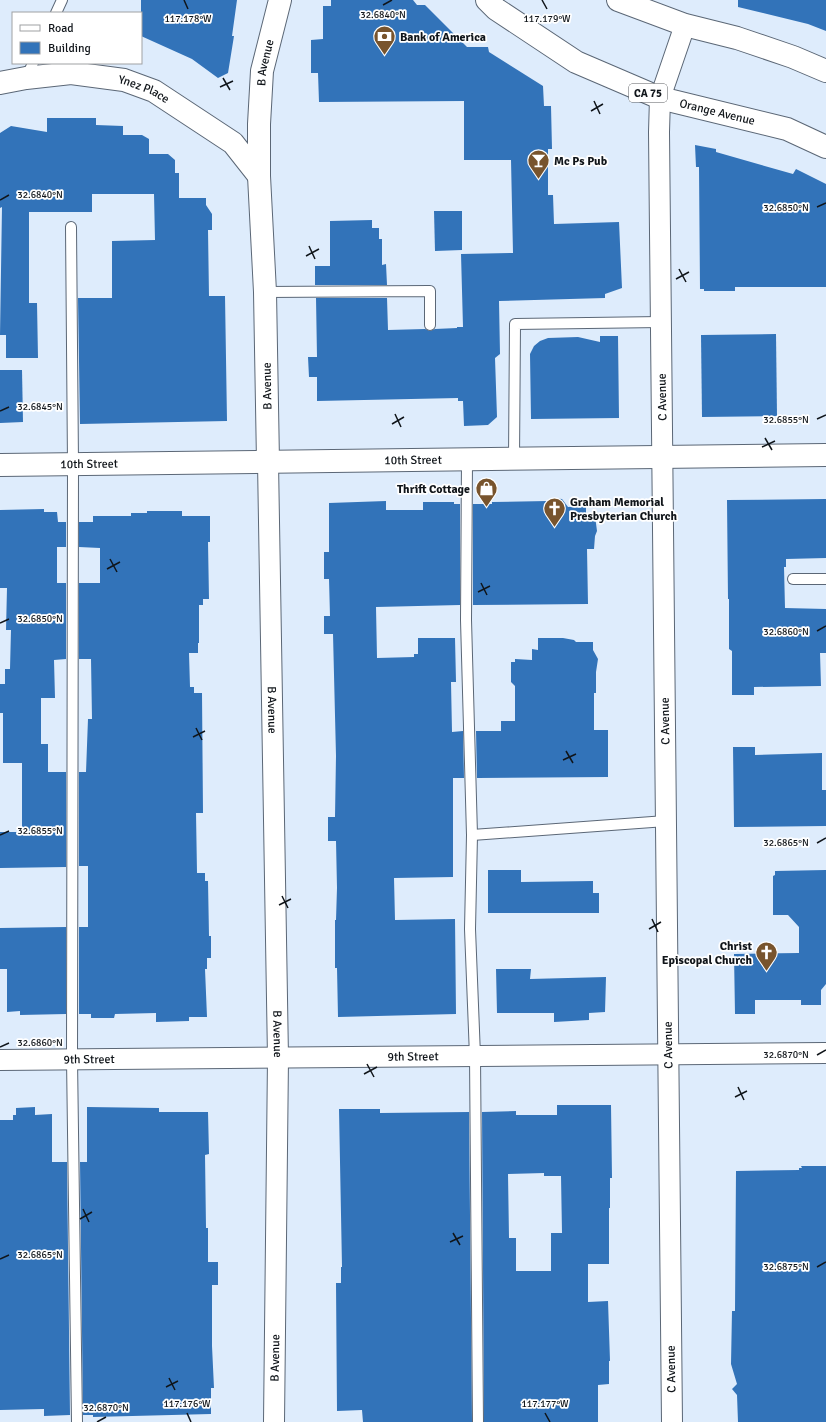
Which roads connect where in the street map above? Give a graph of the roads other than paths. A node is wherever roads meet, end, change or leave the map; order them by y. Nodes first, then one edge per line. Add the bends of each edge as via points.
1 (62, 0) edge
2 (280, 0) edge
3 (487, 0) edge
4 (618, 0) edge
5 (56, 12) edge
6 (685, 25) junction
7 (30, 70) edge
8 (826, 71) edge
9 (0, 83) edge
10 (660, 98) junction
11 (826, 147) edge
12 (259, 176) junction
13 (71, 227) dead end
14 (265, 292) junction
15 (661, 322) junction
16 (430, 325) dead end
17 (826, 456) edge
18 (662, 457) junction
19 (514, 459) junction
20 (467, 460) junction
21 (268, 462) junction
22 (73, 464) junction
23 (0, 465) edge
24 (793, 579) dead end
25 (826, 579) edge
26 (666, 821) junction
27 (472, 835) junction
28 (826, 1053) edge
29 (668, 1054) junction
30 (476, 1056) junction
31 (278, 1058) junction
32 (72, 1059) junction
33 (0, 1060) edge
34 (77, 1422) edge
35 (274, 1422) edge
36 (478, 1422) edge
37 (672, 1422) edge

1 - 5 lane
2 - 12 main road, B Avenue via 262,71
3 - 10 main road, Orange Avenue / CA 75 via 496,9 576,62
4 - 6 main road
6 - 8 main road via 737,38
6 - 10 street, C Avenue
7 - 9 main road, Ynez Place
7 - 12 main road, Ynez Place via 124,80 154,91 233,143
10 - 11 main road, Orange Avenue / CA 75 via 787,129
10 - 15 street, C Avenue
12 - 14 main road, B Avenue
13 - 22 lane
14 - 16 lane via 430,291
14 - 21 main road, B Avenue
15 - 18 street, C Avenue
15 - 19 lane via 515,324
17 - 18 main road, 10th Street
18 - 19 main road, 10th Street
18 - 26 street, C Avenue
19 - 20 main road, 10th Street
20 - 21 main road, 10th Street
20 - 27 lane via 466,620
21 - 22 main road, 10th Street
21 - 31 street, B Avenue
22 - 23 main road, 10th Street
22 - 32 lane
24 - 25 lane
26 - 27 lane
26 - 29 street, C Avenue
27 - 30 lane via 470,929
28 - 29 street, 9th Street
29 - 30 street, 9th Street
29 - 37 street, C Avenue
30 - 31 street, 9th Street
30 - 36 lane
31 - 32 street, 9th Street
31 - 35 street, B Avenue
32 - 33 street, 9th Street
32 - 34 lane

